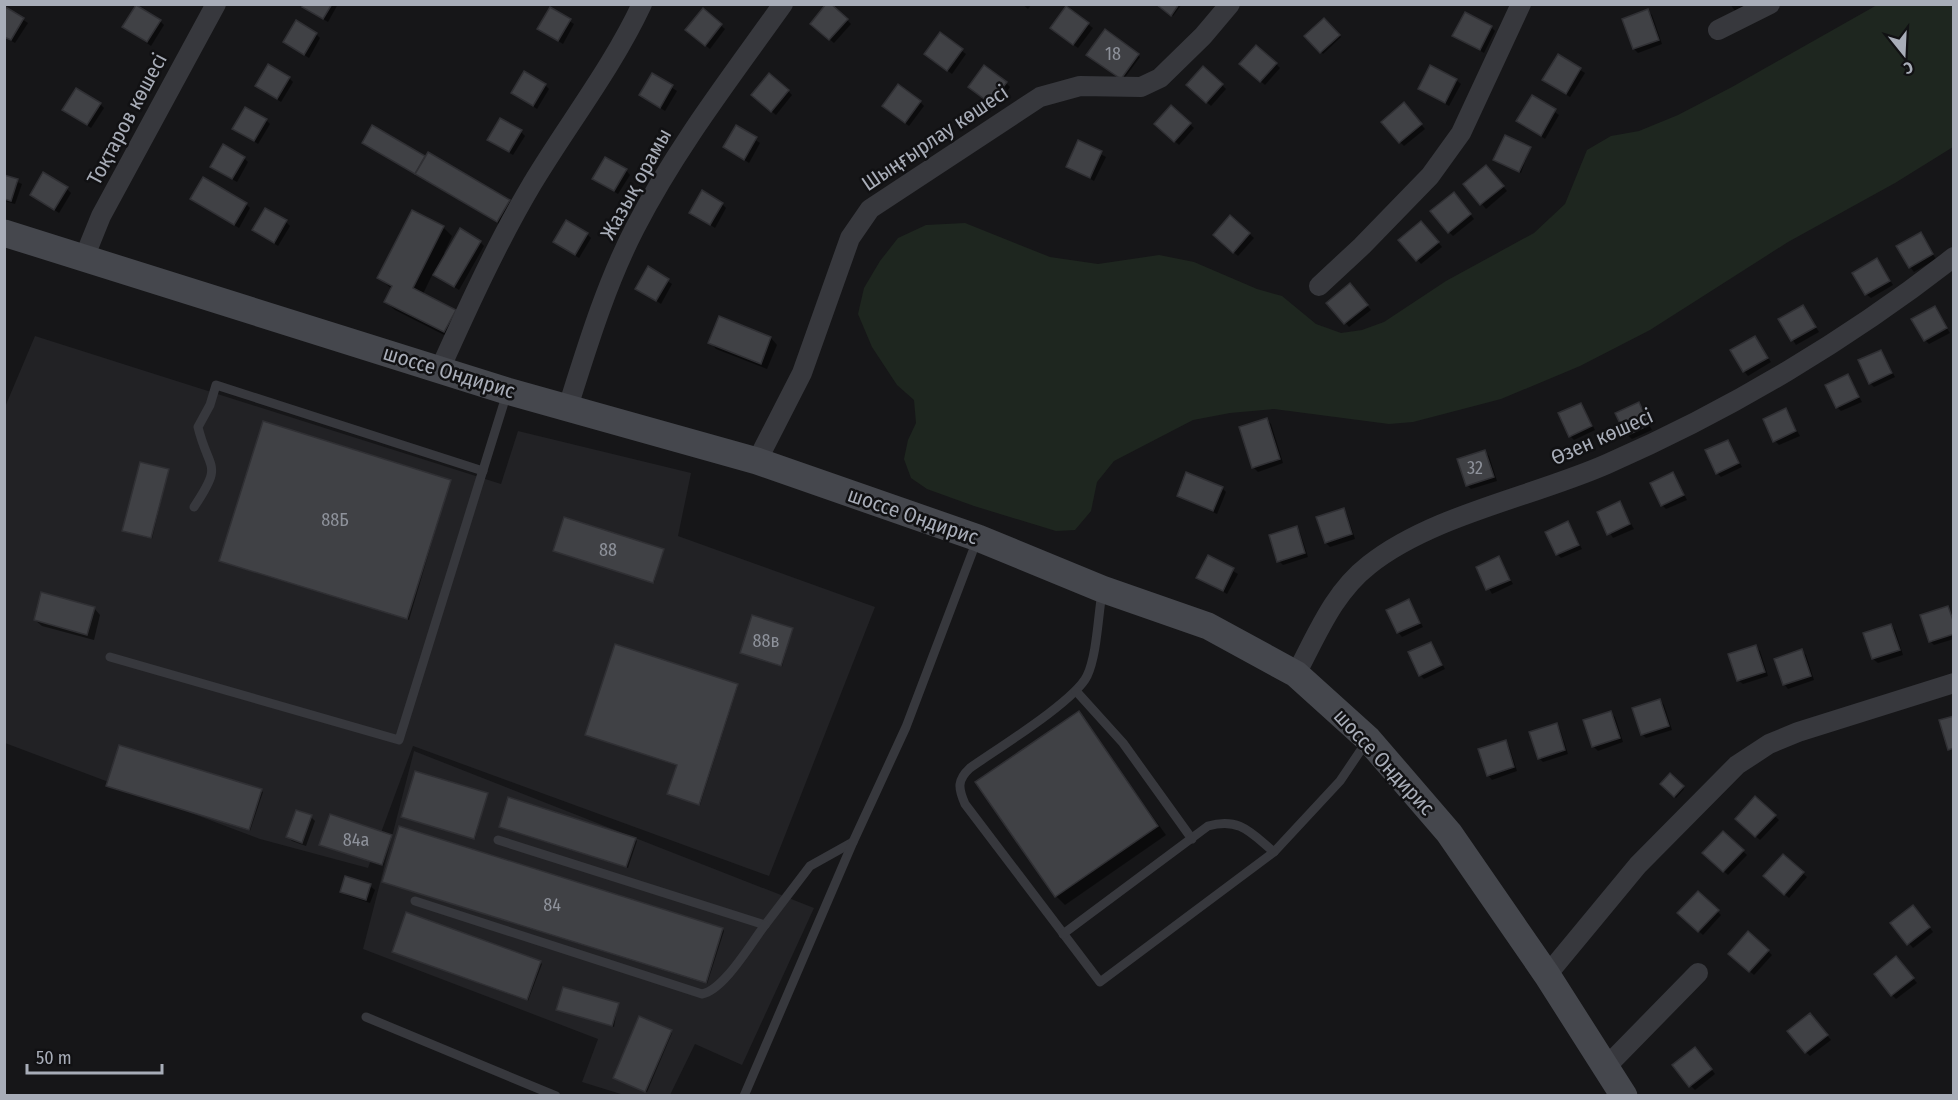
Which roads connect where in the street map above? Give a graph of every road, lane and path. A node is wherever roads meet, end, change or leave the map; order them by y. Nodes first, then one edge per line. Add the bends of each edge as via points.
1 (216, 4) edge
2 (642, 4) edge
3 (783, 4) edge
4 (1230, 4) edge
5 (1521, 4) edge
6 (1770, 4) edge
7 (1718, 30) dead end
8 (4, 233) edge
9 (1953, 257) edge
10 (84, 258) junction
11 (1319, 286) dead end
12 (440, 369) junction
13 (507, 391) junction
14 (568, 407) junction
15 (757, 461) junction
16 (483, 471) junction
17 (194, 507) dead end
18 (978, 538) junction
19 (1102, 589) junction
20 (110, 657) dead end
21 (1296, 674) junction
22 (1953, 683) edge
23 (1076, 691) junction
24 (1368, 739) junction
25 (1192, 839) junction
26 (498, 840) dead end
27 (853, 842) junction
28 (1274, 852) junction
29 (415, 901) dead end
30 (765, 925) junction
31 (1063, 934) junction
32 (1698, 973) dead end
33 (1547, 975) junction
34 (366, 1017) dead end
35 (1606, 1067) junction
36 (556, 1095) edge
37 (744, 1095) edge
38 (1624, 1095) edge

1 - 10 street, Тоқтаров көшесі via 101,216
2 - 12 street via 628,36 531,186
3 - 14 street, Жазық орамы via 709,105 634,229
4 - 15 street, Шыңғырлау көшесі via 1160,78 1141,87 1080,86 1040,97 870,209 850,238 802,373
5 - 11 street via 1455,142 1430,176
6 - 7 street
8 - 10 main road, шоссе Ондирис
9 - 21 street, Өзен көшесі via 1831,345 1714,410 1607,464 1436,527 1391,550 1344,588
10 - 12 main road, шоссе Ондирис
12 - 13 main road, шоссе Ондирис
13 - 14 main road, шоссе Ондирис
13 - 16 lane
14 - 15 main road, шоссе Ондирис
15 - 18 main road, шоссе Ондирис
16 - 17 lane via 216,386 198,427 213,462 211,479
16 - 20 lane via 399,740
18 - 19 main road, шоссе Ондирис
18 - 27 lane via 906,727
19 - 21 main road, шоссе Ондирис via 1208,626
19 - 23 lane via 1090,669
21 - 24 main road, шоссе Ондирис
22 - 33 street via 1798,732 1769,744 1737,765 1638,865
23 - 25 lane via 1123,743
23 - 31 lane via 970,768 961,776 958,788 965,804
24 - 28 lane via 1340,781
24 - 33 main road, шоссе Ондирис via 1449,833
25 - 28 lane via 1208,826 1233,823
25 - 31 lane
26 - 30 lane
27 - 30 lane via 810,866
27 - 37 lane
28 - 31 lane via 1100,982
29 - 30 lane via 702,994 723,980
32 - 35 street
33 - 35 main road, шоссе Ондирис
34 - 36 lane
35 - 38 main road, шоссе Ондирис

